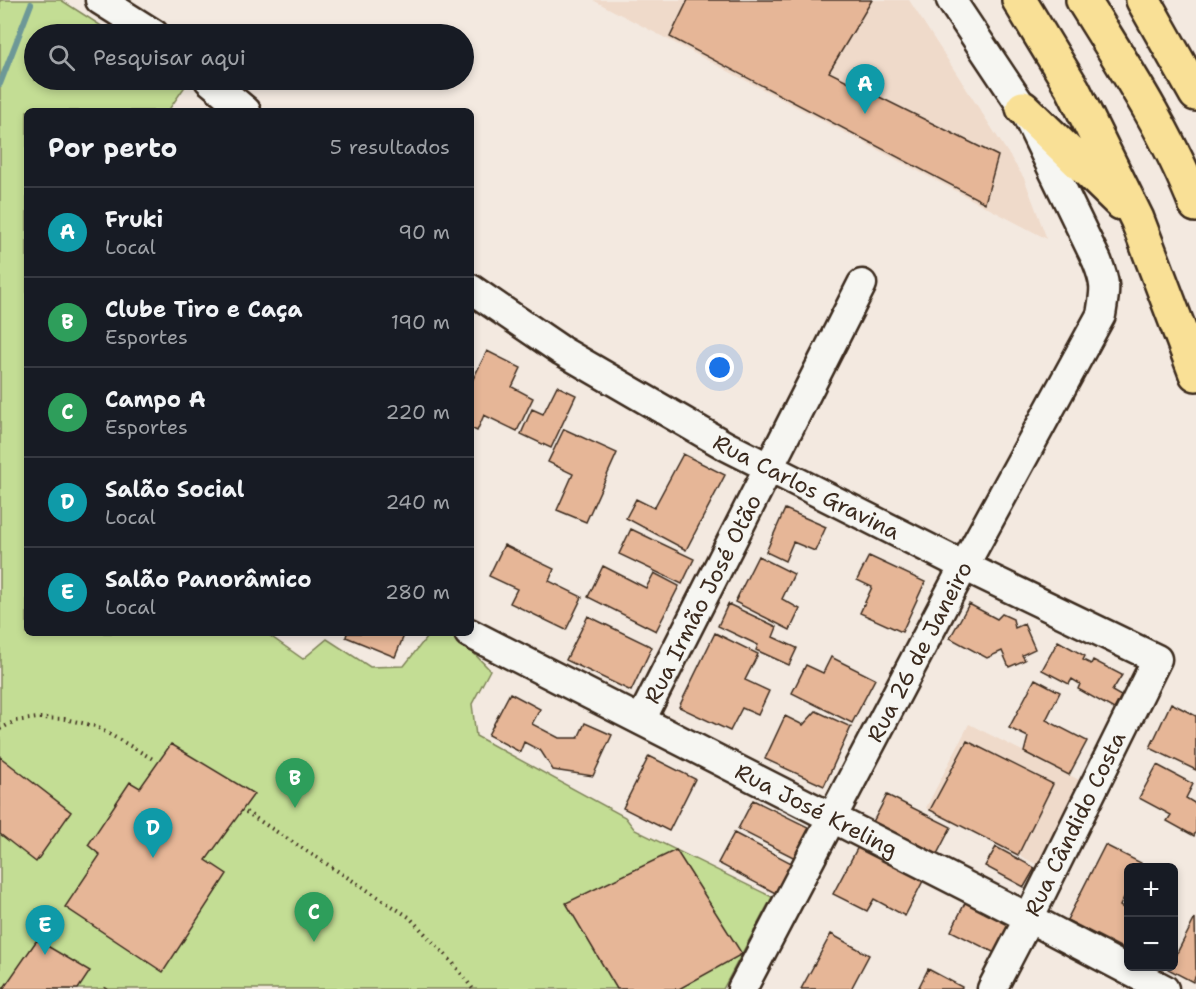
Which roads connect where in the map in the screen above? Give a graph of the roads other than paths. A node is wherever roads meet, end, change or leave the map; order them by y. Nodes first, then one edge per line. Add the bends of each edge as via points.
1 (100, 0) edge
2 (951, 0) edge
3 (1019, 0) edge
4 (1083, 0) edge
5 (1143, 0) edge
6 (138, 24) edge
7 (1182, 41) edge
8 (221, 90) edge
9 (1196, 94) edge
10 (242, 108) edge
11 (1023, 108) junction
12 (1196, 205) edge
13 (1137, 219) junction
14 (862, 284) dead end
15 (474, 291) edge
16 (1196, 374) edge
17 (769, 468) junction
18 (964, 566) junction
19 (474, 636) edge
20 (1157, 659) joint
21 (641, 720) junction
22 (832, 817) junction
23 (1029, 918) junction
24 (742, 989) edge
25 (992, 989) edge
26 (1164, 989) edge

1 - 6 street
2 - 11 street
3 - 13 main road via 1073,89
4 - 12 main road via 1135,84
5 - 7 main road
7 - 9 main road
8 - 10 street
11 - 13 main road
11 - 18 street, Rua 26 de Janeiro via 1097,261 1106,288 1101,315
13 - 16 main road
14 - 17 street, Rua Irmão José Otão
15 - 17 street, Rua Carlos Gravina via 562,351
17 - 18 street, Rua Carlos Gravina
17 - 21 street, Rua Irmão José Otão
18 - 20 street, Rua Carlos Gravina
18 - 22 street, Rua 26 de Janeiro
19 - 21 street, Rua José Kreling
20 - 23 street, Rua Cândido Costa
21 - 22 street, Rua José Kreling
22 - 23 street, Rua José Kreling
22 - 24 street, Rua 26 de Janeiro
23 - 25 street, Rua Cândido Costa
23 - 26 street, Rua José Kreling

